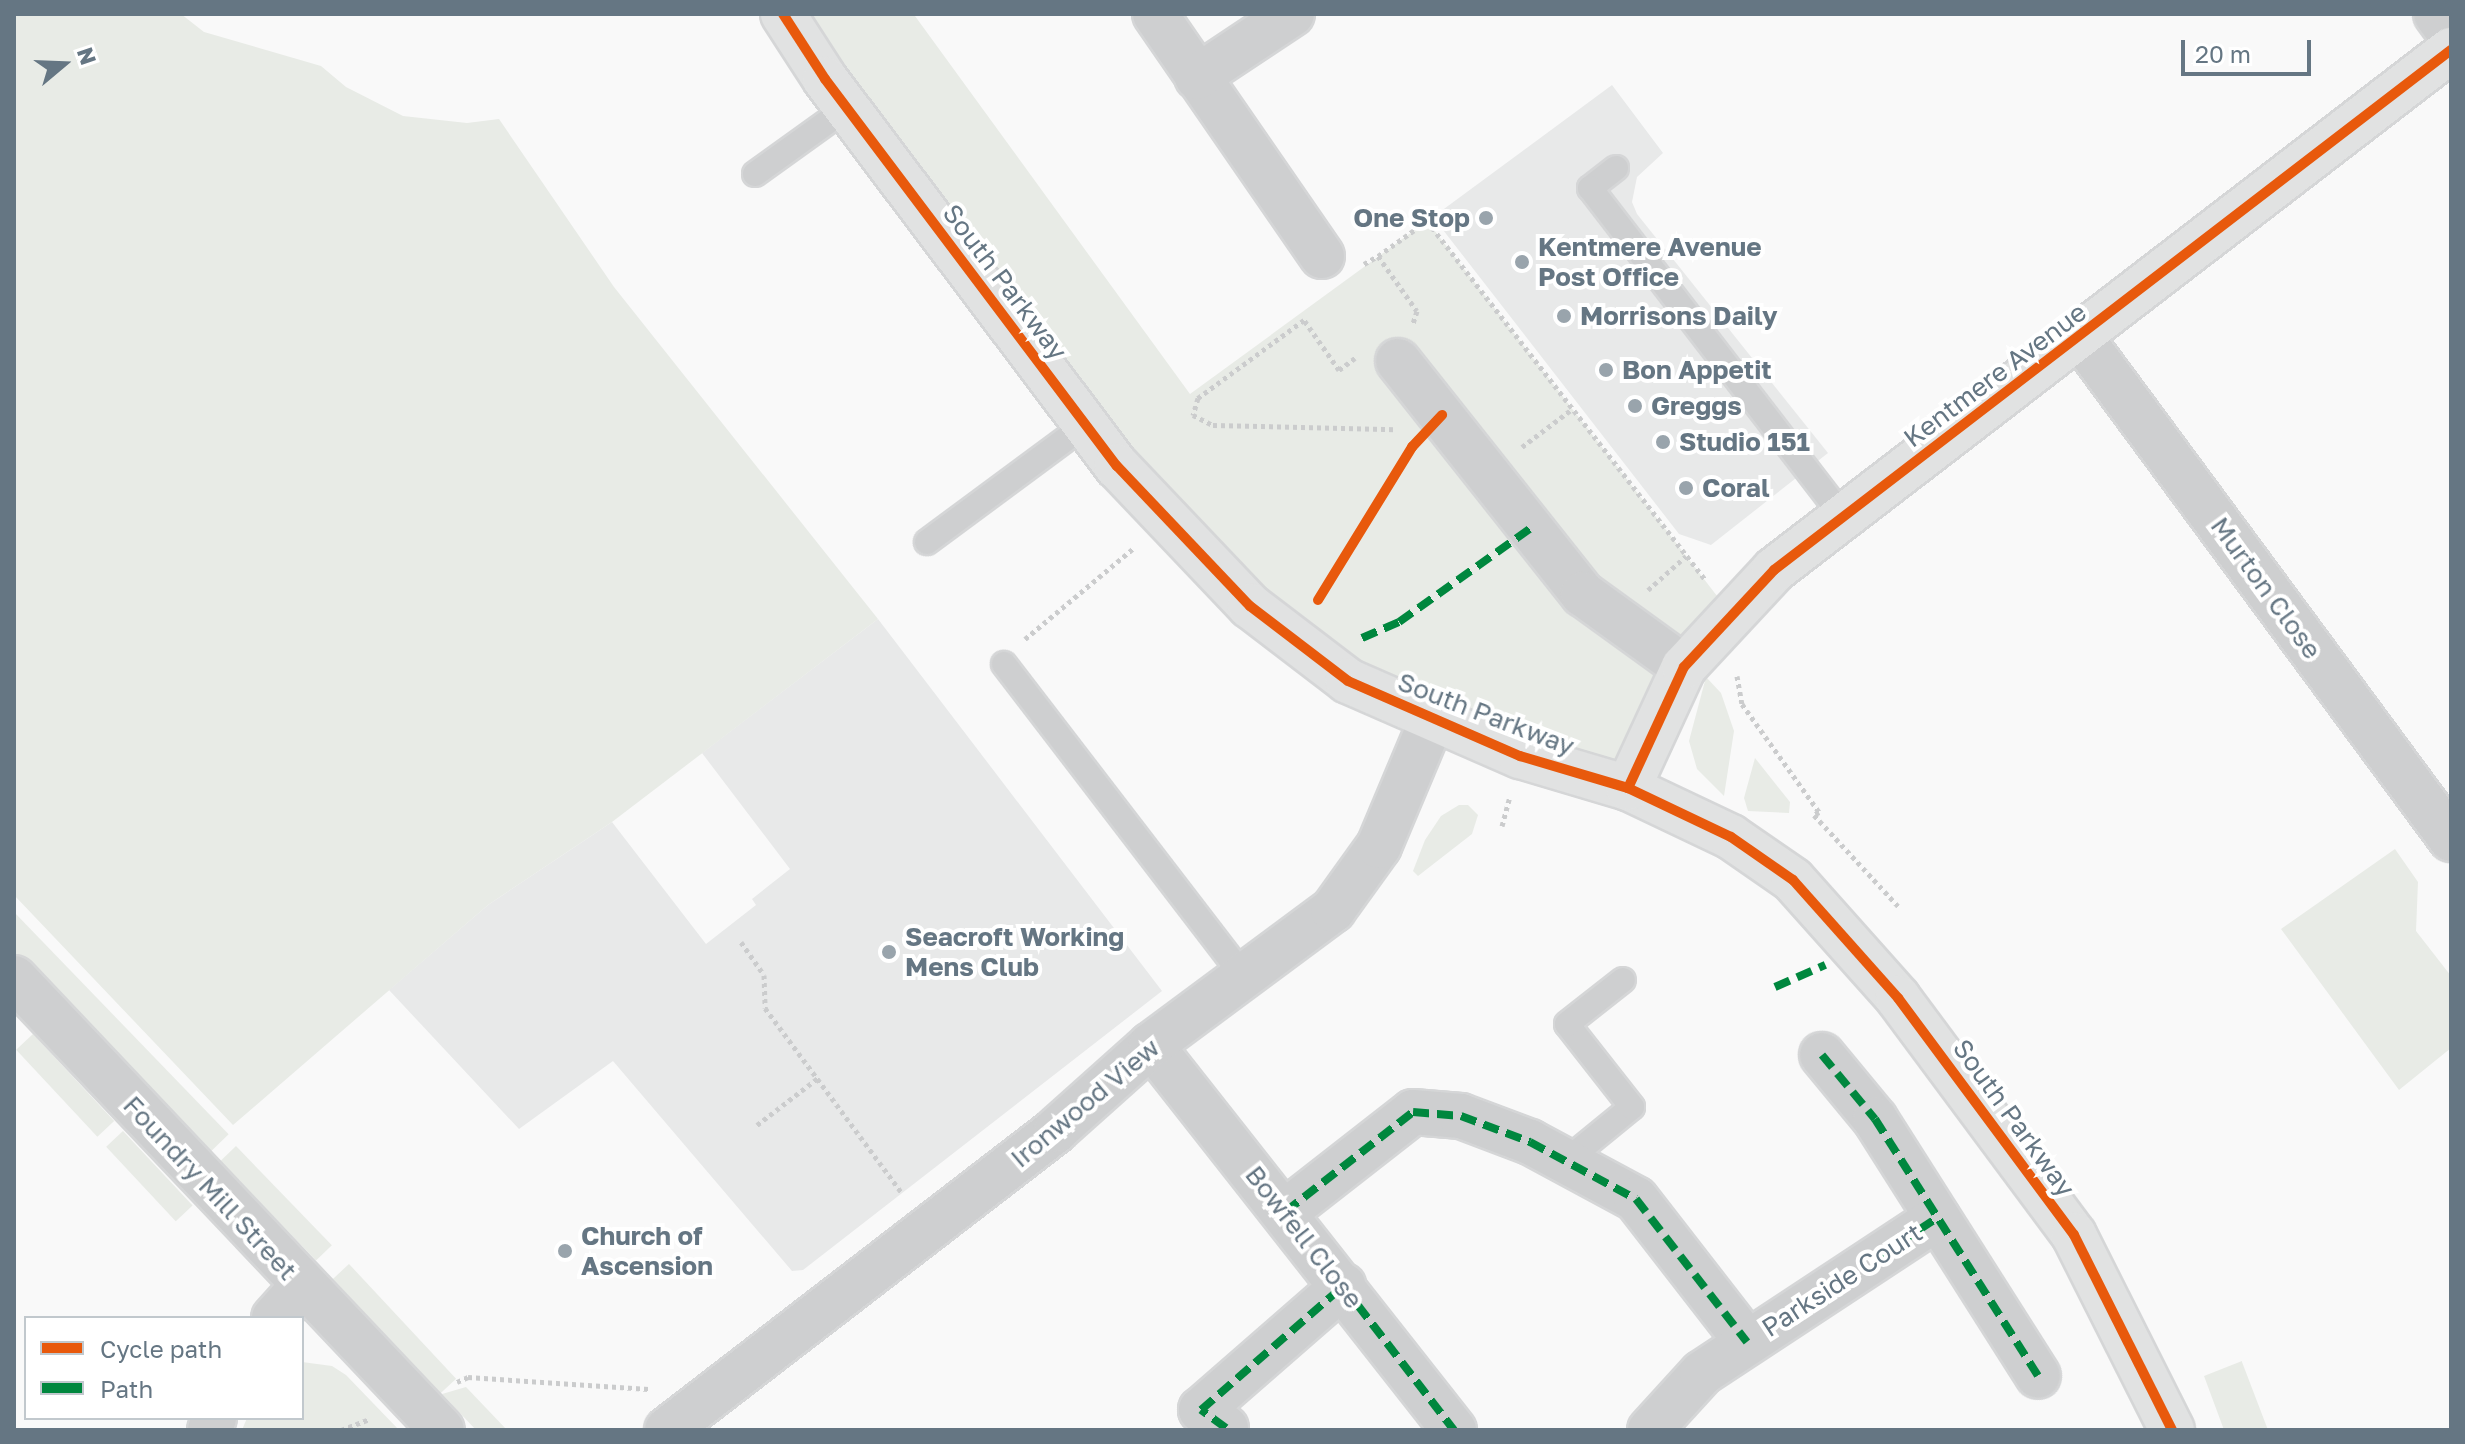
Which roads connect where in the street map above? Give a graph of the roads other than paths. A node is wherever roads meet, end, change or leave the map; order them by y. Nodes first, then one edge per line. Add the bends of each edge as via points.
1 (783, 14) edge
2 (1155, 14) edge
3 (1292, 14) edge
4 (2436, 14) edge
5 (2451, 35) edge
6 (2451, 50) edge
7 (1197, 77) junction
8 (847, 108) junction
9 (1616, 168) dead end
10 (755, 174) dead end
11 (1339, 256) road end
12 (2081, 338) junction
13 (1388, 345) road end
14 (1085, 425) junction
15 (1843, 517) junction
16 (927, 542) dead end
17 (1004, 664) road end
18 (1684, 667) junction
19 (1432, 720) junction
20 (1628, 788) junction
21 (2451, 839) edge
22 (1244, 977) junction
23 (14, 978) edge
24 (1623, 980) dead end
25 (1151, 1045) junction
26 (1822, 1055) dead end
27 (1566, 1161) junction
28 (1285, 1212) junction
29 (1937, 1218) junction
30 (1343, 1286) junction
31 (288, 1303) edge
32 (1747, 1342) junction
33 (2038, 1376) dead end
34 (428, 1416) edge
35 (1226, 1428) dead end
36 (667, 1430) edge
37 (1454, 1430) edge
38 (1650, 1430) edge
39 (2172, 1430) edge

1 - 8 street, South Parkway
2 - 7 street
3 - 7 street
4 - 5 street
6 - 12 street, Kentmere Avenue
7 - 11 street
8 - 10 lane
8 - 14 street, South Parkway
9 - 15 lane via 1590,188
12 - 15 street, Kentmere Avenue
12 - 21 street, Murton Close
13 - 18 street via 1435,422 1583,594
14 - 16 lane
14 - 19 street, South Parkway via 1183,540 1250,606 1348,681
15 - 18 street, Kentmere Avenue via 1774,570
17 - 22 lane
18 - 20 street, Kentmere Avenue
19 - 20 street, South Parkway via 1520,756
19 - 22 street, Ironwood View via 1379,846 1333,910
20 - 39 street, South Parkway via 1731,837 1793,880 1898,998 2074,1235
22 - 25 street, Ironwood View
23 - 31 street, Foundry Mill Street
24 - 27 lane via 1567,1024 1632,1107
25 - 28 street, Bowfell Close
25 - 36 street, Ironwood View via 1056,1130
26 - 29 street, Parkside Court via 1875,1119
27 - 28 street via 1461,1116 1413,1112
27 - 32 street via 1636,1199
28 - 30 street, Bowfell Close
29 - 32 street, Parkside Court
29 - 33 street, Parkside Court
30 - 35 street via 1201,1410
30 - 37 street, Bowfell Close
31 - 34 street, Foundry Mill Street
32 - 38 street, Parkside Court via 1702,1373

